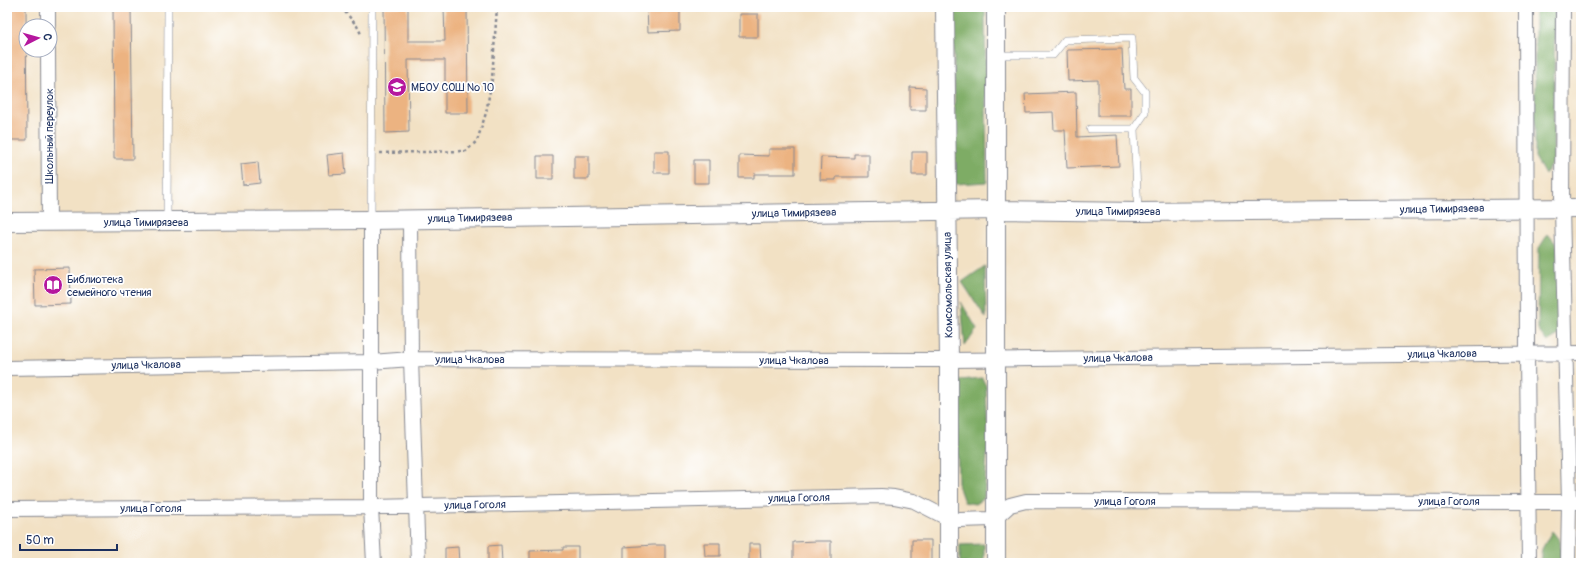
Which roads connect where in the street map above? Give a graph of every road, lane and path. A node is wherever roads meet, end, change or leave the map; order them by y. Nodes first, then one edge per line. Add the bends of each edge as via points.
1 (48, 7) edge
2 (168, 7) edge
3 (341, 7) edge
4 (372, 7) edge
5 (497, 7) edge
6 (945, 7) edge
7 (996, 7) edge
8 (1526, 7) edge
9 (1563, 7) edge
10 (48, 18) edge
11 (371, 52) junction
12 (997, 55) junction
13 (48, 58) edge
14 (1134, 129) junction
15 (1090, 130) dead end
16 (371, 153) junction
17 (1527, 208) junction
18 (1562, 208) junction
19 (1581, 208) edge
20 (997, 210) junction
21 (947, 211) junction
22 (1138, 212) junction
23 (410, 219) junction
24 (371, 220) junction
25 (7, 222) edge
26 (49, 222) junction
27 (167, 222) junction
28 (1527, 353) junction
29 (1566, 353) junction
30 (1581, 353) edge
31 (411, 359) junction
32 (949, 360) junction
33 (996, 360) junction
34 (371, 362) junction
35 (7, 368) edge
36 (1529, 502) junction
37 (1575, 502) edge
38 (416, 506) junction
39 (371, 507) junction
40 (7, 509) edge
41 (949, 518) junction
42 (995, 518) junction
43 (374, 563) edge
44 (418, 563) edge
45 (949, 563) edge
46 (996, 563) edge
47 (1529, 563) edge
48 (1568, 563) edge

1 - 10 street
2 - 27 lane
3 - 11 path via 357,26
4 - 11 lane
5 - 16 path via 492,79 477,141 466,151
6 - 21 street, Комсомольская улица
7 - 12 street
8 - 17 street
9 - 18 street
11 - 16 lane
12 - 14 lane via 1053,55 1065,40 1132,38 1134,78 1145,92 1145,113
12 - 20 street
13 - 26 street, Школьный переулок
14 - 15 lane
14 - 22 lane
16 - 24 lane
17 - 18 street, улица Тимирязева
17 - 22 street, улица Тимирязева
17 - 28 street
18 - 19 street, улица Тимирязева
18 - 29 street
20 - 21 street, улица Тимирязева
20 - 22 street, улица Тимирязева
20 - 33 street
21 - 23 street, улица Тимирязева
21 - 32 street, Комсомольская улица
23 - 24 street, улица Тимирязева
23 - 31 street
24 - 27 street, улица Тимирязева
24 - 34 street
25 - 26 street, улица Тимирязева
26 - 27 street, улица Тимирязева
28 - 29 street, улица Чкалова
28 - 33 street, улица Чкалова
28 - 36 street
29 - 30 street, улица Чкалова
29 - 37 street
31 - 32 street, улица Чкалова
31 - 34 street, улица Чкалова
31 - 38 street
32 - 33 street, улица Чкалова
32 - 41 street, Комсомольская улица
33 - 42 street
34 - 35 street, улица Чкалова
34 - 39 street
36 - 37 street, улица Гоголя
36 - 42 street, улица Гоголя via 1026,501 1010,505
36 - 47 street
37 - 48 street
38 - 39 street, улица Гоголя
38 - 41 street, улица Гоголя via 881,496 914,501
38 - 44 street
39 - 40 street, улица Гоголя
39 - 43 street
41 - 42 street, улица Гоголя
41 - 45 street, Комсомольская улица
42 - 46 street

